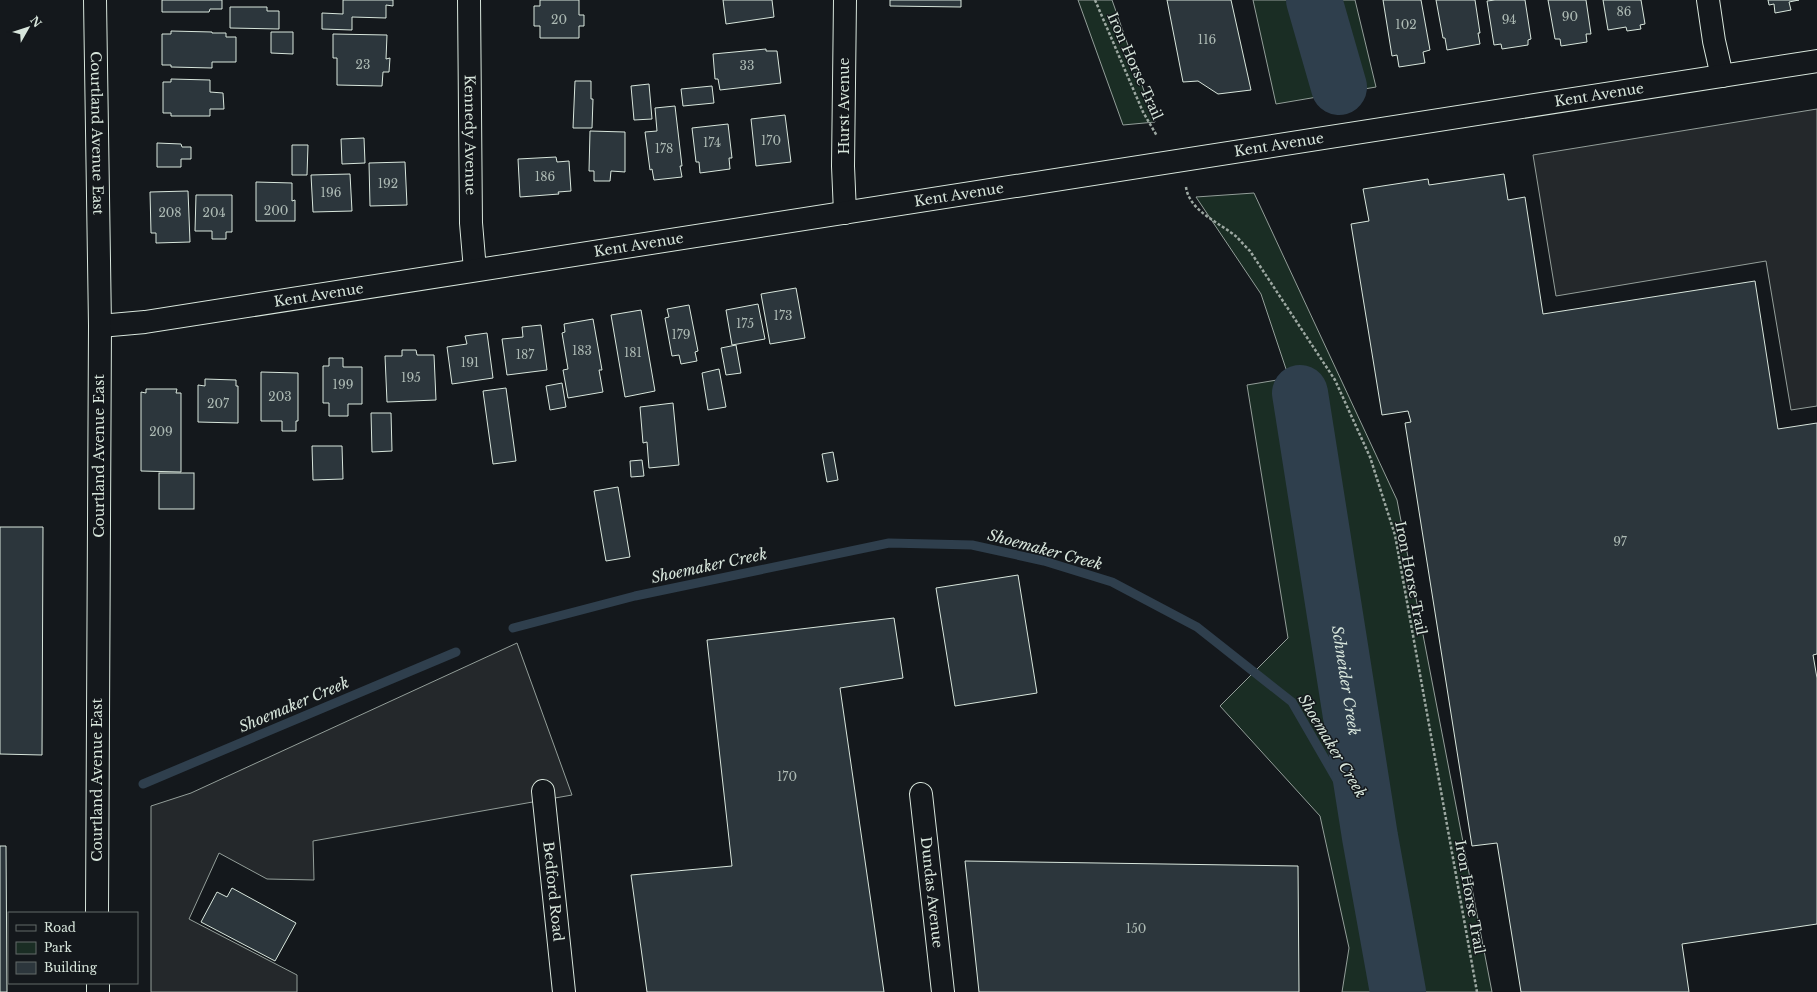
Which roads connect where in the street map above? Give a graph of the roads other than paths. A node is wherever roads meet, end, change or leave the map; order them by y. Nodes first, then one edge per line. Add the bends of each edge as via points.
1 (95, 0) edge
2 (470, 0) edge
3 (844, 0) edge
4 (1708, 0) edge
5 (1817, 61) edge
6 (1722, 76) junction
7 (846, 213) junction
8 (476, 270) junction
9 (100, 326) junction
10 (543, 790) dead end
11 (921, 794) dead end
12 (97, 912) edge
13 (564, 992) edge
14 (943, 992) edge

1 - 9 street, Courtland Avenue East
2 - 8 street, Kennedy Avenue via 471,223
3 - 7 street, Hurst Avenue via 843,166
4 - 6 street
5 - 6 street, Kent Avenue
6 - 7 street, Kent Avenue
7 - 8 street, Kent Avenue
8 - 9 street, Kent Avenue via 145,322
9 - 12 street, Courtland Avenue East
10 - 13 street, Bedford Road
11 - 14 street, Dundas Avenue

